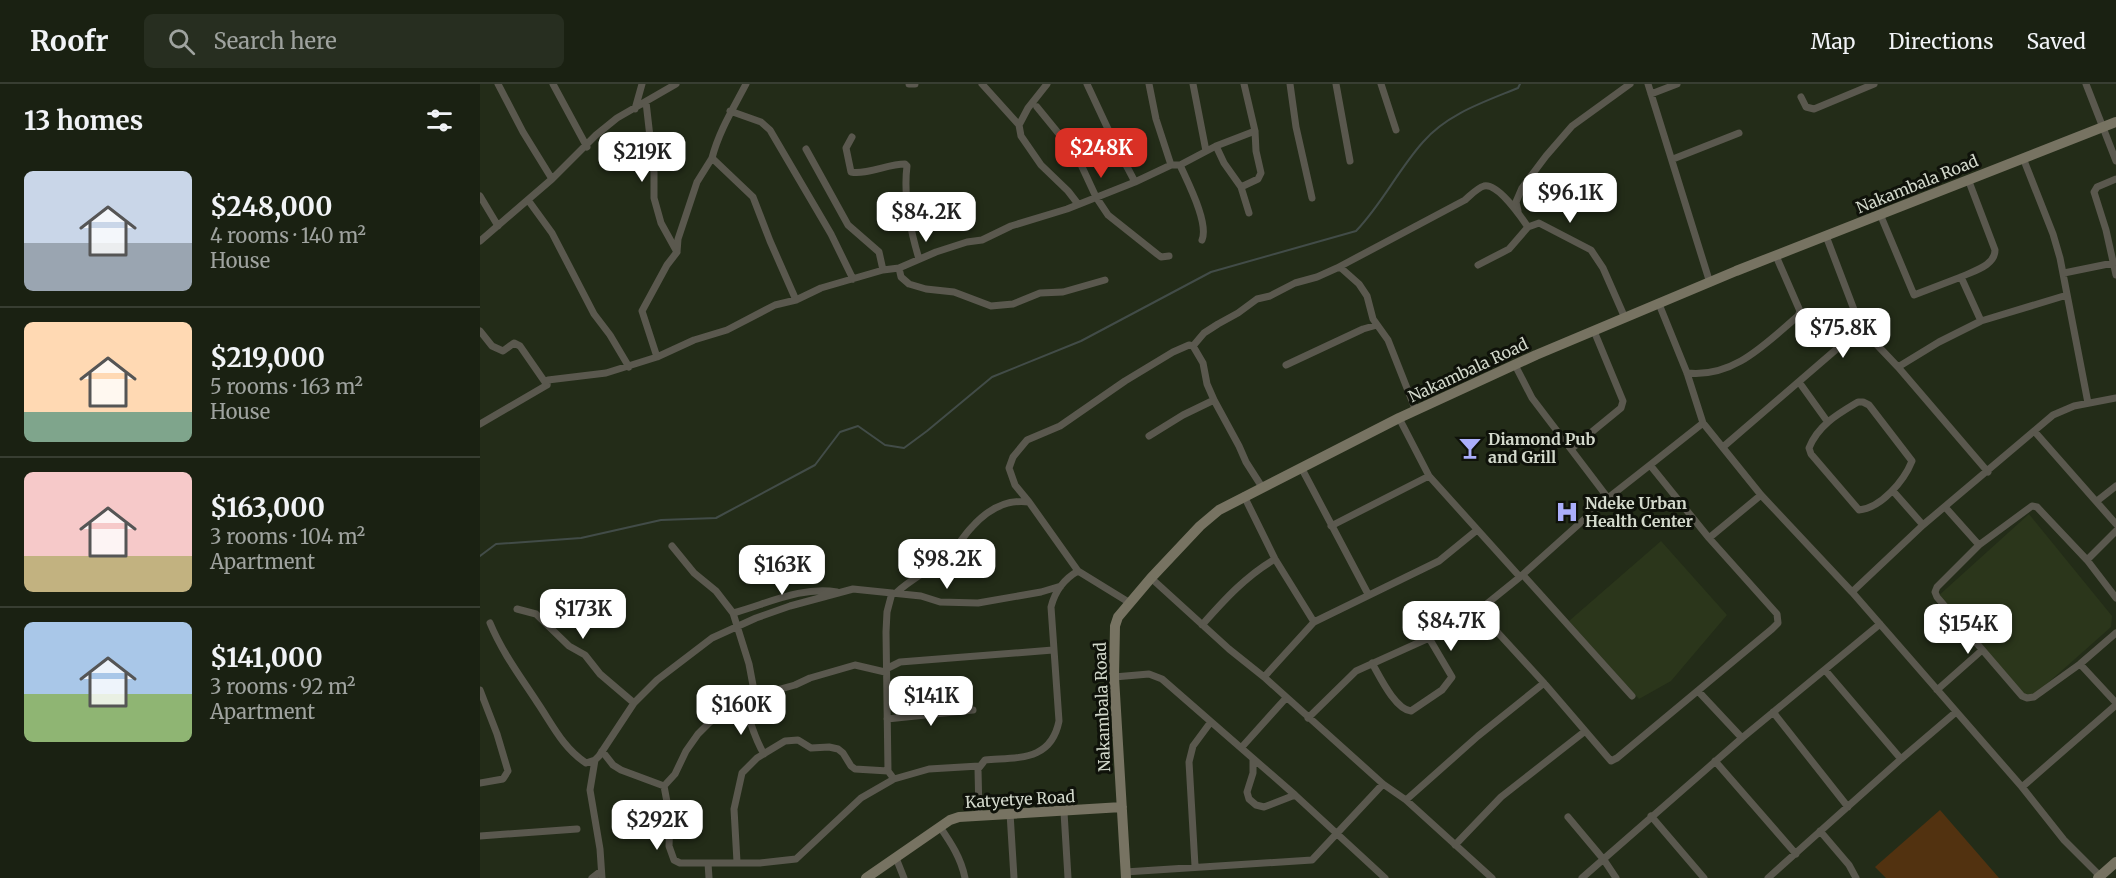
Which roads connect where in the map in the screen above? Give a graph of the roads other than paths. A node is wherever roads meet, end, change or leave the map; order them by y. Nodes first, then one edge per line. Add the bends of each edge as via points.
1 (498, 84) edge
2 (553, 84) edge
3 (642, 84) edge
4 (676, 84) edge
5 (746, 84) edge
6 (909, 84) edge
7 (915, 84) edge
8 (982, 84) edge
9 (1047, 84) edge
10 (1087, 84) edge
11 (1149, 84) edge
12 (1193, 84) edge
13 (1244, 84) edge
14 (1290, 84) edge
15 (1336, 84) edge
16 (1381, 84) edge
17 (1630, 84) edge
18 (1648, 84) edge
19 (1677, 84) edge
20 (1874, 84) edge
21 (2087, 84) edge
22 (1651, 94) junction
23 (1801, 97) dead end
24 (646, 102) junction
25 (1037, 107) dead end
26 (635, 109) junction
27 (730, 111) junction
28 (2116, 122) edge
29 (1019, 125) junction
30 (2104, 127) junction
31 (1396, 130) dead end
32 (1255, 131) junction
33 (1739, 133) dead end
34 (852, 136) dead end
35 (1216, 146) junction
36 (587, 147) junction
37 (806, 149) dead end
38 (1206, 151) junction
39 (712, 158) junction
40 (2023, 158) junction
41 (1672, 159) junction
42 (1350, 161) dead end
43 (2116, 161) edge
44 (1171, 165) junction
45 (1180, 165) junction
46 (552, 179) junction
47 (1968, 179) junction
48 (2116, 179) edge
49 (1135, 182) junction
50 (1242, 187) junction
51 (480, 196) edge
52 (1096, 197) junction
53 (1312, 198) dead end
54 (528, 200) junction
55 (1078, 204) junction
56 (1518, 211) junction
57 (1249, 213) dead end
58 (1880, 214) junction
59 (498, 226) junction
60 (1528, 227) junction
61 (1826, 236) junction
62 (1202, 240) dead end
63 (480, 241) edge
64 (677, 252) junction
65 (1169, 256) dead end
66 (1776, 256) junction
67 (919, 259) junction
68 (2113, 263) junction
69 (1478, 265) dead end
70 (899, 267) junction
71 (1337, 268) junction
72 (883, 270) junction
73 (2064, 273) junction
74 (2116, 275) edge
75 (1961, 277) junction
76 (853, 279) junction
77 (1105, 280) dead end
78 (1710, 282) junction
79 (2067, 295) junction
80 (796, 300) junction
81 (1659, 304) junction
82 (1625, 318) junction
83 (1981, 321) junction
84 (1377, 325) junction
85 (1862, 328) junction
86 (480, 331) edge
87 (1594, 331) junction
88 (1193, 346) junction
89 (657, 357) junction
90 (1286, 364) dead end
91 (1515, 365) junction
92 (629, 367) junction
93 (1898, 367) junction
94 (1687, 373) junction
95 (1799, 382) junction
96 (547, 385) junction
97 (2116, 398) edge
98 (1214, 400) junction
99 (2088, 403) junction
100 (1416, 411) junction
101 (1399, 418) junction
102 (1827, 421) junction
103 (1703, 423) junction
104 (480, 424) edge
105 (2035, 432) junction
106 (1149, 436) dead end
107 (1723, 447) junction
108 (1571, 449) junction
109 (1650, 465) junction
110 (1302, 469) junction
111 (1988, 472) junction
112 (1430, 476) junction
113 (2116, 486) edge
114 (1262, 487) junction
115 (1893, 491) junction
116 (1761, 495) junction
117 (1244, 496) junction
118 (1608, 498) junction
119 (2097, 501) junction
120 (1029, 502) junction
121 (1945, 507) junction
122 (2116, 524) edge
123 (1923, 525) junction
124 (1331, 526) junction
125 (1477, 530) junction
126 (2116, 531) edge
127 (1708, 538) junction
128 (1980, 545) junction
129 (672, 546) dead end
130 (1275, 558) junction
131 (2087, 560) junction
132 (1078, 571) junction
133 (1521, 576) junction
134 (1151, 578) junction
135 (1061, 586) junction
136 (839, 592) junction
137 (1852, 592) junction
138 (894, 593) junction
139 (1368, 594) junction
140 (2116, 598) edge
141 (1130, 603) junction
142 (517, 609) dead end
143 (1478, 611) junction
144 (733, 613) junction
145 (1314, 622) junction
146 (490, 623) dead end
147 (1880, 624) junction
148 (1202, 625) junction
149 (738, 628) junction
150 (2116, 633) edge
151 (1429, 638) junction
152 (1053, 650) junction
153 (1981, 651) junction
154 (1372, 663) junction
155 (2080, 664) junction
156 (886, 670) junction
157 (1825, 670) junction
158 (1114, 677) junction
159 (1264, 677) junction
160 (1544, 682) junction
161 (480, 690) edge
162 (1937, 690) junction
163 (1698, 691) junction
164 (755, 696) junction
165 (1632, 696) dead end
166 (1286, 698) junction
167 (634, 703) junction
168 (744, 704) junction
169 (2116, 704) edge
170 (973, 710) dead end
171 (1773, 712) junction
172 (1956, 712) junction
173 (1308, 718) junction
174 (887, 719) junction
175 (1210, 723) junction
176 (1584, 732) junction
177 (1742, 738) junction
178 (1241, 748) junction
179 (602, 751) junction
180 (764, 754) junction
181 (1253, 759) junction
182 (1901, 759) junction
183 (596, 760) junction
184 (1715, 761) junction
185 (979, 766) junction
186 (888, 771) junction
187 (894, 779) junction
188 (480, 783) edge
189 (1383, 784) junction
190 (664, 786) junction
191 (2022, 787) junction
192 (1294, 795) junction
193 (1406, 800) junction
194 (1122, 807) junction
195 (1848, 807) junction
196 (1064, 812) junction
197 (1010, 813) junction
198 (979, 814) junction
199 (1652, 816) junction
200 (1568, 818) dead end
201 (940, 827) junction
202 (577, 829) dead end
203 (1820, 831) junction
204 (1335, 834) junction
205 (480, 836) edge
206 (1455, 845) junction
207 (1796, 854) junction
208 (896, 858) junction
209 (1604, 860) junction
210 (737, 862) junction
211 (2116, 862) edge
212 (708, 863) junction
213 (1195, 866) junction
214 (602, 874) edge
215 (1126, 875) edge
216 (2099, 877) edge
217 (592, 878) edge
218 (709, 878) edge
219 (866, 878) edge
220 (904, 878) edge
221 (964, 878) edge
222 (1014, 878) edge
223 (1068, 878) edge
224 (1385, 878) edge
225 (1492, 878) edge
226 (1582, 878) edge
227 (1616, 878) edge
228 (1704, 878) edge
229 (1768, 878) edge
230 (1856, 878) edge

1 - 46 street
2 - 36 street
3 - 26 street
4 - 24 street
5 - 27 street
6 - 7 street
8 - 29 street
9 - 29 street
10 - 49 street
11 - 44 street
12 - 38 street
13 - 32 street
14 - 53 street
15 - 42 street
16 - 31 street
17 - 56 street via 1572,126 1522,188 1516,202
18 - 22 street
19 - 22 street
20 - 23 street via 1810,109
21 - 30 street
22 - 41 street
24 - 26 street
24 - 64 street via 654,198 661,223
25 - 52 street via 1077,156
26 - 36 street via 617,118
27 - 39 street
27 - 76 street via 770,130
28 - 30 main road, Nakambala Road
29 - 55 street via 1021,136 1041,165
30 - 40 main road, Nakambala Road
30 - 43 street
32 - 35 street
32 - 50 street via 1260,176
33 - 41 street
34 - 67 street via 846,148 851,172 907,166 911,227
35 - 38 street
35 - 50 street
36 - 46 street
37 - 72 street via 848,225 879,252
38 - 45 street
39 - 64 street via 697,182
39 - 80 street via 753,197
40 - 47 main road, Nakambala Road
40 - 73 street
41 - 78 street
44 - 45 street
44 - 49 street
45 - 62 street via 1204,230
46 - 54 street
47 - 58 main road, Nakambala Road
47 - 75 street via 1995,254 1990,262
48 - 68 street via 2094,192
49 - 52 street
50 - 57 street
51 - 59 street
52 - 55 street
52 - 65 street via 1108,215 1157,254
54 - 59 street
54 - 92 street via 552,233 594,314
55 - 67 street
56 - 60 street
56 - 71 street via 1494,188 1480,187 1465,200
58 - 61 main road, Nakambala Road
58 - 75 street via 1914,295
59 - 63 street
60 - 69 street via 1509,249
60 - 82 street via 1539,223 1591,250
61 - 66 main road, Nakambala Road
61 - 85 street
64 - 89 street via 642,311
66 - 78 main road, Nakambala Road
66 - 94 street via 1800,311 1798,316 1749,358 1709,374
67 - 70 street
68 - 73 street
68 - 74 street
70 - 72 street
70 - 77 street via 901,277 909,284 954,292 992,306
71 - 84 street via 1349,274 1367,296
71 - 88 street via 1257,299 1204,333
72 - 76 street
73 - 79 street
75 - 83 street
76 - 80 street
78 - 81 main road, Nakambala Road
79 - 83 street
79 - 99 street
80 - 89 street via 775,305 727,330
81 - 82 main road, Nakambala Road
81 - 94 street
82 - 87 main road, Nakambala Road
83 - 93 street
84 - 90 street
84 - 100 street via 1388,340
85 - 93 street
85 - 95 street
86 - 96 street via 492,346 503,351 514,343 520,346
87 - 91 main road, Nakambala Road
87 - 108 street via 1623,401 1621,408
88 - 98 street via 1203,363
88 - 120 street via 1173,352 1060,426 1027,441 1009,468 1015,485
89 - 92 street
91 - 100 main road, Nakambala Road
91 - 108 street via 1532,398
92 - 96 street via 548,380
93 - 111 street
94 - 103 street
95 - 102 street
95 - 107 street
96 - 104 street
97 - 99 street
98 - 106 street
98 - 114 street
99 - 105 street via 2062,410
100 - 101 main road, Nakambala Road
101 - 110 main road, Nakambala Road
101 - 112 street
102 - 115 street via 1809,448 1854,506 1865,509
102 - 115 street via 1858,402 1869,405 1912,461
103 - 107 street
103 - 109 street
105 - 111 street
105 - 119 street
107 - 116 street
108 - 118 street
109 - 118 street
109 - 127 street
110 - 114 main road, Nakambala Road
110 - 124 street
111 - 121 street
112 - 124 street
112 - 125 street
113 - 119 street
114 - 117 main road, Nakambala Road
115 - 123 street
116 - 127 street
116 - 137 street
117 - 130 street
117 - 134 main road, Nakambala Road via 1206,521
118 - 133 street
119 - 122 street
120 - 132 street
120 - 138 street via 1010,501 996,507 970,528 948,555
121 - 123 street
121 - 128 street
123 - 137 street
124 - 139 street
125 - 133 street
125 - 139 street via 1439,561
126 - 131 street
127 - 163 street via 1778,614 1778,623
128 - 131 street via 2028,508 2037,507
128 - 153 street via 1935,592
129 - 144 street
130 - 145 street
130 - 148 street via 1240,584
131 - 140 street
132 - 135 street
132 - 141 street
133 - 143 street
133 - 165 street
134 - 141 main road, Nakambala Road
134 - 148 street
135 - 138 street via 978,603 940,602
135 - 152 street via 1053,598
136 - 138 street via 853,589
136 - 144 street via 811,591
136 - 149 street via 790,606
137 - 147 street
138 - 156 street via 886,612
139 - 145 street
141 - 158 main road, Nakambala Road via 1115,626
142 - 167 street via 536,614
143 - 151 street
143 - 160 street
144 - 149 street
145 - 159 street
146 - 183 street via 501,647 562,741 586,763
147 - 157 street
147 - 162 street
148 - 159 street
149 - 164 street
149 - 167 street via 712,638
150 - 155 street
151 - 154 street
151 - 154 street via 1452,677 1442,690 1411,711 1391,695
152 - 156 street via 900,662
152 - 185 street via 1059,721 1051,740 1036,755 985,760
153 - 155 street via 2027,698
153 - 162 street
154 - 173 street via 1356,671
155 - 169 street
156 - 164 street via 855,665
156 - 174 street
157 - 171 street
157 - 182 street
158 - 175 street via 1156,675
158 - 194 main road, Nakambala Road
159 - 166 street
160 - 176 street
160 - 193 street
161 - 188 street via 508,771 503,779
162 - 172 street
163 - 176 street via 1611,761
163 - 177 street
164 - 168 street
166 - 173 street
166 - 178 street
167 - 179 street
168 - 180 street via 754,738
168 - 190 street via 710,722 686,750 675,774
169 - 191 street
170 - 174 street
171 - 177 street
171 - 195 street
172 - 182 street
172 - 191 street
173 - 189 street
174 - 186 street
175 - 178 street
175 - 213 street via 1193,746 1189,762
176 - 206 street via 1501,797
177 - 184 street
178 - 181 street
179 - 183 street
179 - 190 street via 621,770
180 - 186 street via 785,741 798,740 811,748 838,749 855,769
180 - 210 street via 742,772 733,816
181 - 192 street
181 - 192 street via 1249,799 1264,807
182 - 195 street
183 - 214 street via 590,785
184 - 199 street
184 - 207 street
185 - 187 street via 930,769
185 - 198 street
186 - 187 street
187 - 210 street via 861,798 796,859
189 - 193 street
189 - 204 street
190 - 212 street via 670,818 669,846 674,860
191 - 216 street
192 - 204 street
193 - 206 street
194 - 196 main road, Katyetye Road
194 - 215 main road, Nakambala Road
195 - 203 street
196 - 197 main road, Katyetye Road
196 - 223 street
197 - 198 main road, Katyetye Road
197 - 222 street
198 - 201 main road, Katyetye Road via 959,816
199 - 209 street
199 - 228 street
200 - 209 street
201 - 208 main road, Katyetye Road
201 - 221 street via 959,858
202 - 205 street
203 - 207 street
203 - 230 street
204 - 213 street via 1312,860
204 - 224 street
206 - 225 street
207 - 229 street
208 - 219 main road, Katyetye Road
208 - 220 street
209 - 226 street
209 - 227 street
210 - 212 street
211 - 216 main road
212 - 218 street
213 - 215 street
214 - 217 street

